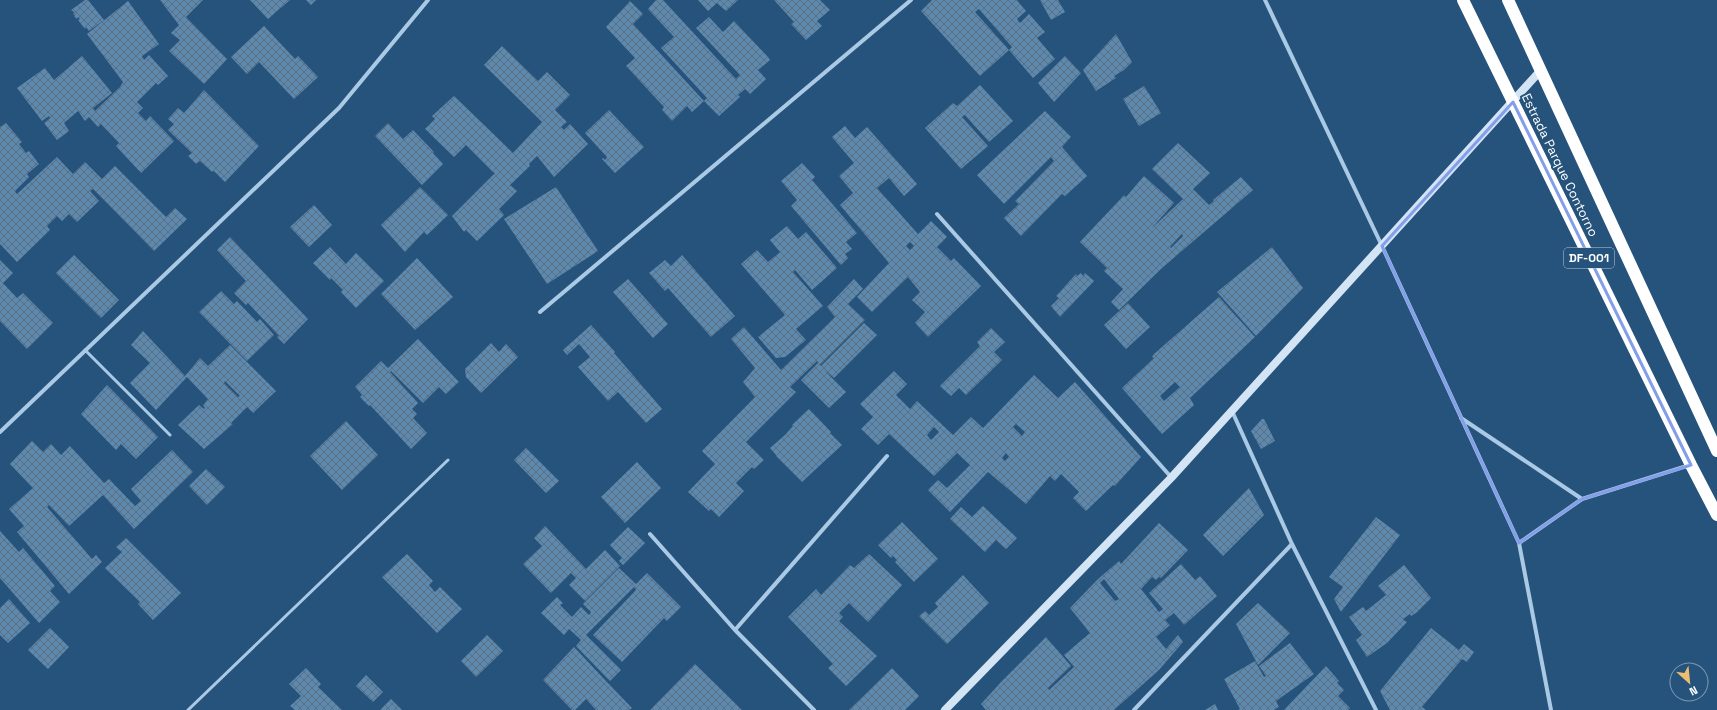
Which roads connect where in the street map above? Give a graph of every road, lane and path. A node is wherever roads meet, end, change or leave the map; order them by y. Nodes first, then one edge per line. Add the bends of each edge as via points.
1 (428, 0) edge
2 (911, 0) edge
3 (1265, 0) edge
4 (1463, 0) edge
5 (1508, 0) edge
6 (1541, 70) junction
7 (1513, 102) junction
8 (937, 214) dead end
9 (1382, 246) junction
10 (540, 312) dead end
11 (85, 350) junction
12 (1232, 411) junction
13 (1460, 418) junction
14 (0, 432) edge
15 (170, 435) dead end
16 (1717, 451) edge
17 (887, 456) dead end
18 (448, 460) dead end
19 (1691, 465) junction
20 (1171, 478) junction
21 (1582, 499) junction
22 (1717, 515) edge
23 (650, 534) dead end
24 (1519, 543) junction
25 (1292, 544) junction
26 (735, 630) junction
27 (188, 710) edge
28 (814, 710) edge
29 (946, 710) edge
30 (1134, 710) edge
31 (1376, 710) edge
32 (1551, 710) edge

1 - 11 street via 339,108
2 - 10 street
3 - 9 street
4 - 7 highway, Estrada Parque Contorno / DF-001
5 - 6 highway, Estrada Parque Contorno / DF-001
6 - 7 street
6 - 16 highway, Estrada Parque Contorno / DF-001
7 - 9 street
7 - 19 highway, Estrada Parque Contorno / DF-001
8 - 20 street
9 - 12 street
9 - 13 street
11 - 14 street
11 - 15 lane
12 - 20 street
12 - 25 street
13 - 21 street
13 - 24 street
17 - 26 street
18 - 27 lane
19 - 21 street
19 - 22 highway, Estrada Parque Contorno / DF-001
20 - 29 street
21 - 24 street
23 - 26 street
24 - 32 street
25 - 30 street
25 - 31 street
26 - 28 street

